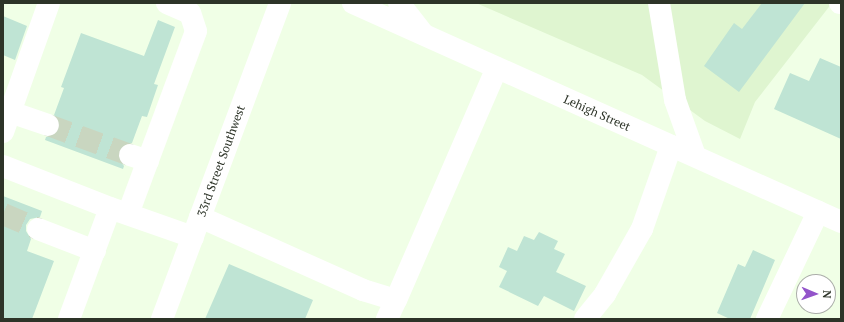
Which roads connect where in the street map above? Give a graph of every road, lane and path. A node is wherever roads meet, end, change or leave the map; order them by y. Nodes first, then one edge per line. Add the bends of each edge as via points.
1 (49, 3) edge
2 (167, 3) edge
3 (280, 3) edge
4 (353, 3) edge
5 (400, 3) edge
6 (659, 3) edge
7 (423, 34) junction
8 (497, 68) junction
9 (7, 122) edge
10 (48, 125) tunnel mouth
11 (670, 146) junction
12 (695, 156) junction
13 (3, 166) edge
14 (119, 211) junction
15 (818, 212) junction
16 (841, 222) edge
17 (196, 227) junction
18 (38, 228) tunnel mouth
19 (95, 251) junction
20 (391, 309) edge
21 (70, 319) edge
22 (162, 319) edge
23 (586, 319) edge
24 (767, 319) edge

1 - 9 main road
2 - 14 main road via 190,13 196,31 139,158
3 - 17 main road, 33rd Street Southwest
4 - 7 main road, Lehigh Street
5 - 7 main road
6 - 12 main road via 675,100
7 - 8 main road, Lehigh Street
8 - 11 main road, Lehigh Street
8 - 20 main road
9 - 10 main road
11 - 12 main road, Lehigh Street
11 - 23 main road via 642,229 605,294
12 - 15 main road, Lehigh Street
13 - 14 main road
14 - 17 main road
14 - 19 main road
15 - 16 main road, Lehigh Street
15 - 24 main road
17 - 20 main road via 363,290
17 - 22 main road, 33rd Street Southwest
18 - 19 main road
19 - 21 main road

